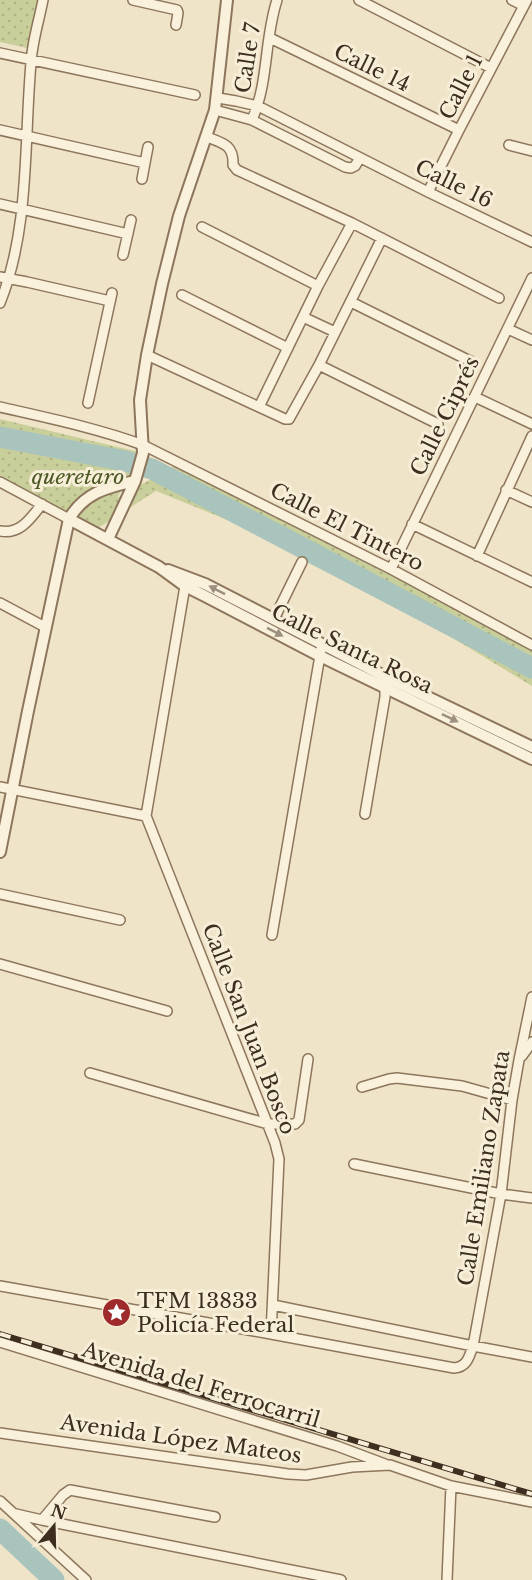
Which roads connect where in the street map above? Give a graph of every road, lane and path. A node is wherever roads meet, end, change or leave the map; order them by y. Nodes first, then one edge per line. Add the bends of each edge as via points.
1 (43, 0) edge
2 (133, 0) edge
3 (227, 0) edge
4 (277, 0) edge
5 (359, 0) edge
6 (512, 0) edge
7 (526, 3) edge
8 (176, 25) dead end
9 (270, 38) junction
10 (0, 53) edge
11 (31, 60) junction
12 (491, 68) junction
13 (195, 95) dead end
14 (218, 98) junction
15 (258, 106) junction
16 (215, 110) junction
17 (252, 120) junction
18 (0, 130) edge
19 (459, 130) junction
20 (27, 136) junction
21 (207, 137) junction
22 (509, 145) dead end
23 (148, 147) dead end
24 (532, 151) edge
25 (360, 158) junction
26 (145, 163) junction
27 (142, 179) dead end
28 (428, 192) junction
29 (0, 204) edge
30 (22, 208) junction
31 (131, 220) dead end
32 (352, 223) junction
33 (202, 228) dead end
34 (128, 234) junction
35 (382, 238) junction
36 (532, 242) edge
37 (123, 255) dead end
38 (5, 278) edge
39 (532, 279) edge
40 (318, 286) junction
41 (182, 295) dead end
42 (499, 298) dead end
43 (351, 302) junction
44 (0, 303) edge
45 (303, 317) junction
46 (508, 329) junction
47 (335, 332) junction
48 (532, 340) edge
49 (288, 348) junction
50 (147, 355) junction
51 (470, 361) dead end
52 (319, 364) junction
53 (475, 397) junction
54 (88, 403) dead end
55 (0, 407) edge
56 (259, 407) junction
57 (438, 424) dead end
58 (532, 424) edge
59 (532, 436) edge
60 (143, 449) junction
61 (136, 478) junction
62 (0, 482) edge
63 (506, 490) junction
64 (532, 502) edge
65 (42, 504) junction
66 (69, 519) junction
67 (412, 524) junction
68 (0, 531) edge
69 (108, 539) junction
70 (477, 556) junction
71 (302, 562) dead end
72 (159, 567) junction
73 (391, 569) junction
74 (532, 582) edge
75 (185, 586) junction
76 (0, 603) edge
77 (255, 616) junction
78 (274, 619) junction
79 (45, 627) junction
80 (322, 644) junction
81 (532, 645) edge
82 (320, 656) junction
83 (385, 682) junction
84 (524, 747) edge
85 (532, 759) edge
86 (0, 787) edge
87 (11, 790) junction
88 (365, 814) dead end
89 (146, 816) junction
90 (0, 852) edge
91 (0, 894) edge
92 (120, 920) dead end
93 (272, 935) dead end
94 (0, 964) edge
95 (532, 997) edge
96 (167, 1011) dead end
97 (529, 1028) edge
98 (532, 1042) edge
99 (308, 1059) dead end
100 (519, 1060) junction
101 (90, 1073) dead end
102 (362, 1087) dead end
103 (513, 1100) junction
104 (268, 1124) junction
105 (354, 1164) dead end
106 (501, 1194) junction
107 (532, 1198) edge
108 (0, 1286) edge
109 (273, 1305) junction
110 (271, 1334) junction
111 (0, 1342) edge
112 (473, 1346) junction
113 (532, 1357) edge
114 (0, 1433) edge
115 (390, 1466) junction
116 (451, 1485) junction
117 (0, 1501) edge
118 (532, 1502) edge
119 (16, 1515) junction
120 (215, 1516) dead end
121 (42, 1520) junction
122 (87, 1580) edge
123 (341, 1580) edge
124 (447, 1580) edge

1 - 11 street
2 - 8 street via 177,10
3 - 14 street
4 - 9 street, Calle 7
5 - 12 street
6 - 7 street
7 - 12 street, Calle 1
9 - 15 street, Calle 7
9 - 19 street, Calle 14
10 - 11 street
11 - 13 street
11 - 20 street
12 - 19 street, Calle 1
14 - 15 street, Calle 16
14 - 16 street
15 - 17 street, Calle 7
15 - 25 street, Calle 16
16 - 17 street
16 - 21 street
17 - 25 street via 345,167 355,166
18 - 20 street
19 - 28 street, Calle 1
20 - 26 street
20 - 30 street
21 - 32 street via 230,149 232,165 237,170
21 - 50 street via 178,216
22 - 24 street
23 - 26 street
25 - 28 street, Calle 16
26 - 27 street
28 - 36 street, Calle 16
29 - 30 street
30 - 34 street
30 - 38 street
31 - 34 street
32 - 35 street
32 - 40 street
33 - 40 street
34 - 37 street
35 - 42 street
35 - 43 street
38 - 44 street
38 - 54 street via 111,297
39 - 46 street, Calle Ciprés
40 - 45 street
41 - 49 street
43 - 47 street
43 - 51 street
45 - 47 street
45 - 49 street
46 - 48 street
46 - 53 street, Calle Ciprés
47 - 52 street
49 - 56 street
50 - 56 street
50 - 60 street via 140,400
52 - 56 street via 290,419
52 - 57 street
53 - 58 street
53 - 67 street, Calle Ciprés
55 - 60 street, Calle El Tintero via 117,435
59 - 63 street
60 - 61 street
60 - 73 street, Calle El Tintero
61 - 66 street via 91,495 75,508
61 - 69 street
62 - 65 street, Calle Santa Rosa
63 - 64 street
63 - 70 street
65 - 66 street, Calle Santa Rosa
65 - 68 street via 20,528
66 - 69 street, Calle Santa Rosa
66 - 79 street
67 - 70 street
67 - 73 street, Calle Ciprés
69 - 72 street, Calle Santa Rosa
70 - 74 street
71 - 78 street
72 - 75 street, Calle Santa Rosa
77 -> 72 street, Calle Santa Rosa via 205,584
73 - 81 street, Calle El Tintero
75 - 77 street, Calle Santa Rosa
75 - 89 street
76 - 79 street
77 - 78 street, Calle Santa Rosa
77 -> 82 street, Calle Santa Rosa
78 - 80 street, Calle Santa Rosa
79 - 87 street
80 - 82 street
80 - 83 street, Calle Santa Rosa
82 - 83 street, Calle Santa Rosa
82 - 93 street
83 - 84 street, Calle Santa Rosa
83 - 88 street
84 - 85 street, Calle Santa Rosa
86 - 87 street
87 - 89 street
87 - 90 street
89 - 104 street, Calle San Juan Bosco
91 - 92 street
94 - 96 street
95 - 97 street, Calle Emiliano Zapata
97 - 100 street, Calle Emiliano Zapata
98 - 100 street
99 - 104 street via 298,1123
100 - 103 street, Calle Emiliano Zapata
101 - 104 street
102 - 103 street via 397,1078 462,1086
103 - 106 street, Calle Emiliano Zapata
104 - 109 street, Calle San Juan Bosco via 279,1159
105 - 106 street
106 - 107 street
106 - 112 street, Calle Emiliano Zapata
108 - 110 street
109 - 110 street, Calle San Juan Bosco
109 - 112 street
110 - 112 street via 454,1368 466,1364
111 - 115 street, Avenida del Ferrocarril via 337,1446
112 - 113 street
114 - 115 street, Avenida López Mateos via 288,1474
115 - 116 street, Avenida López Mateos
116 - 118 street, Avenida López Mateos
116 - 124 street
117 - 119 street
119 - 121 street
119 - 122 street
120 - 121 street via 70,1490
121 - 123 street

